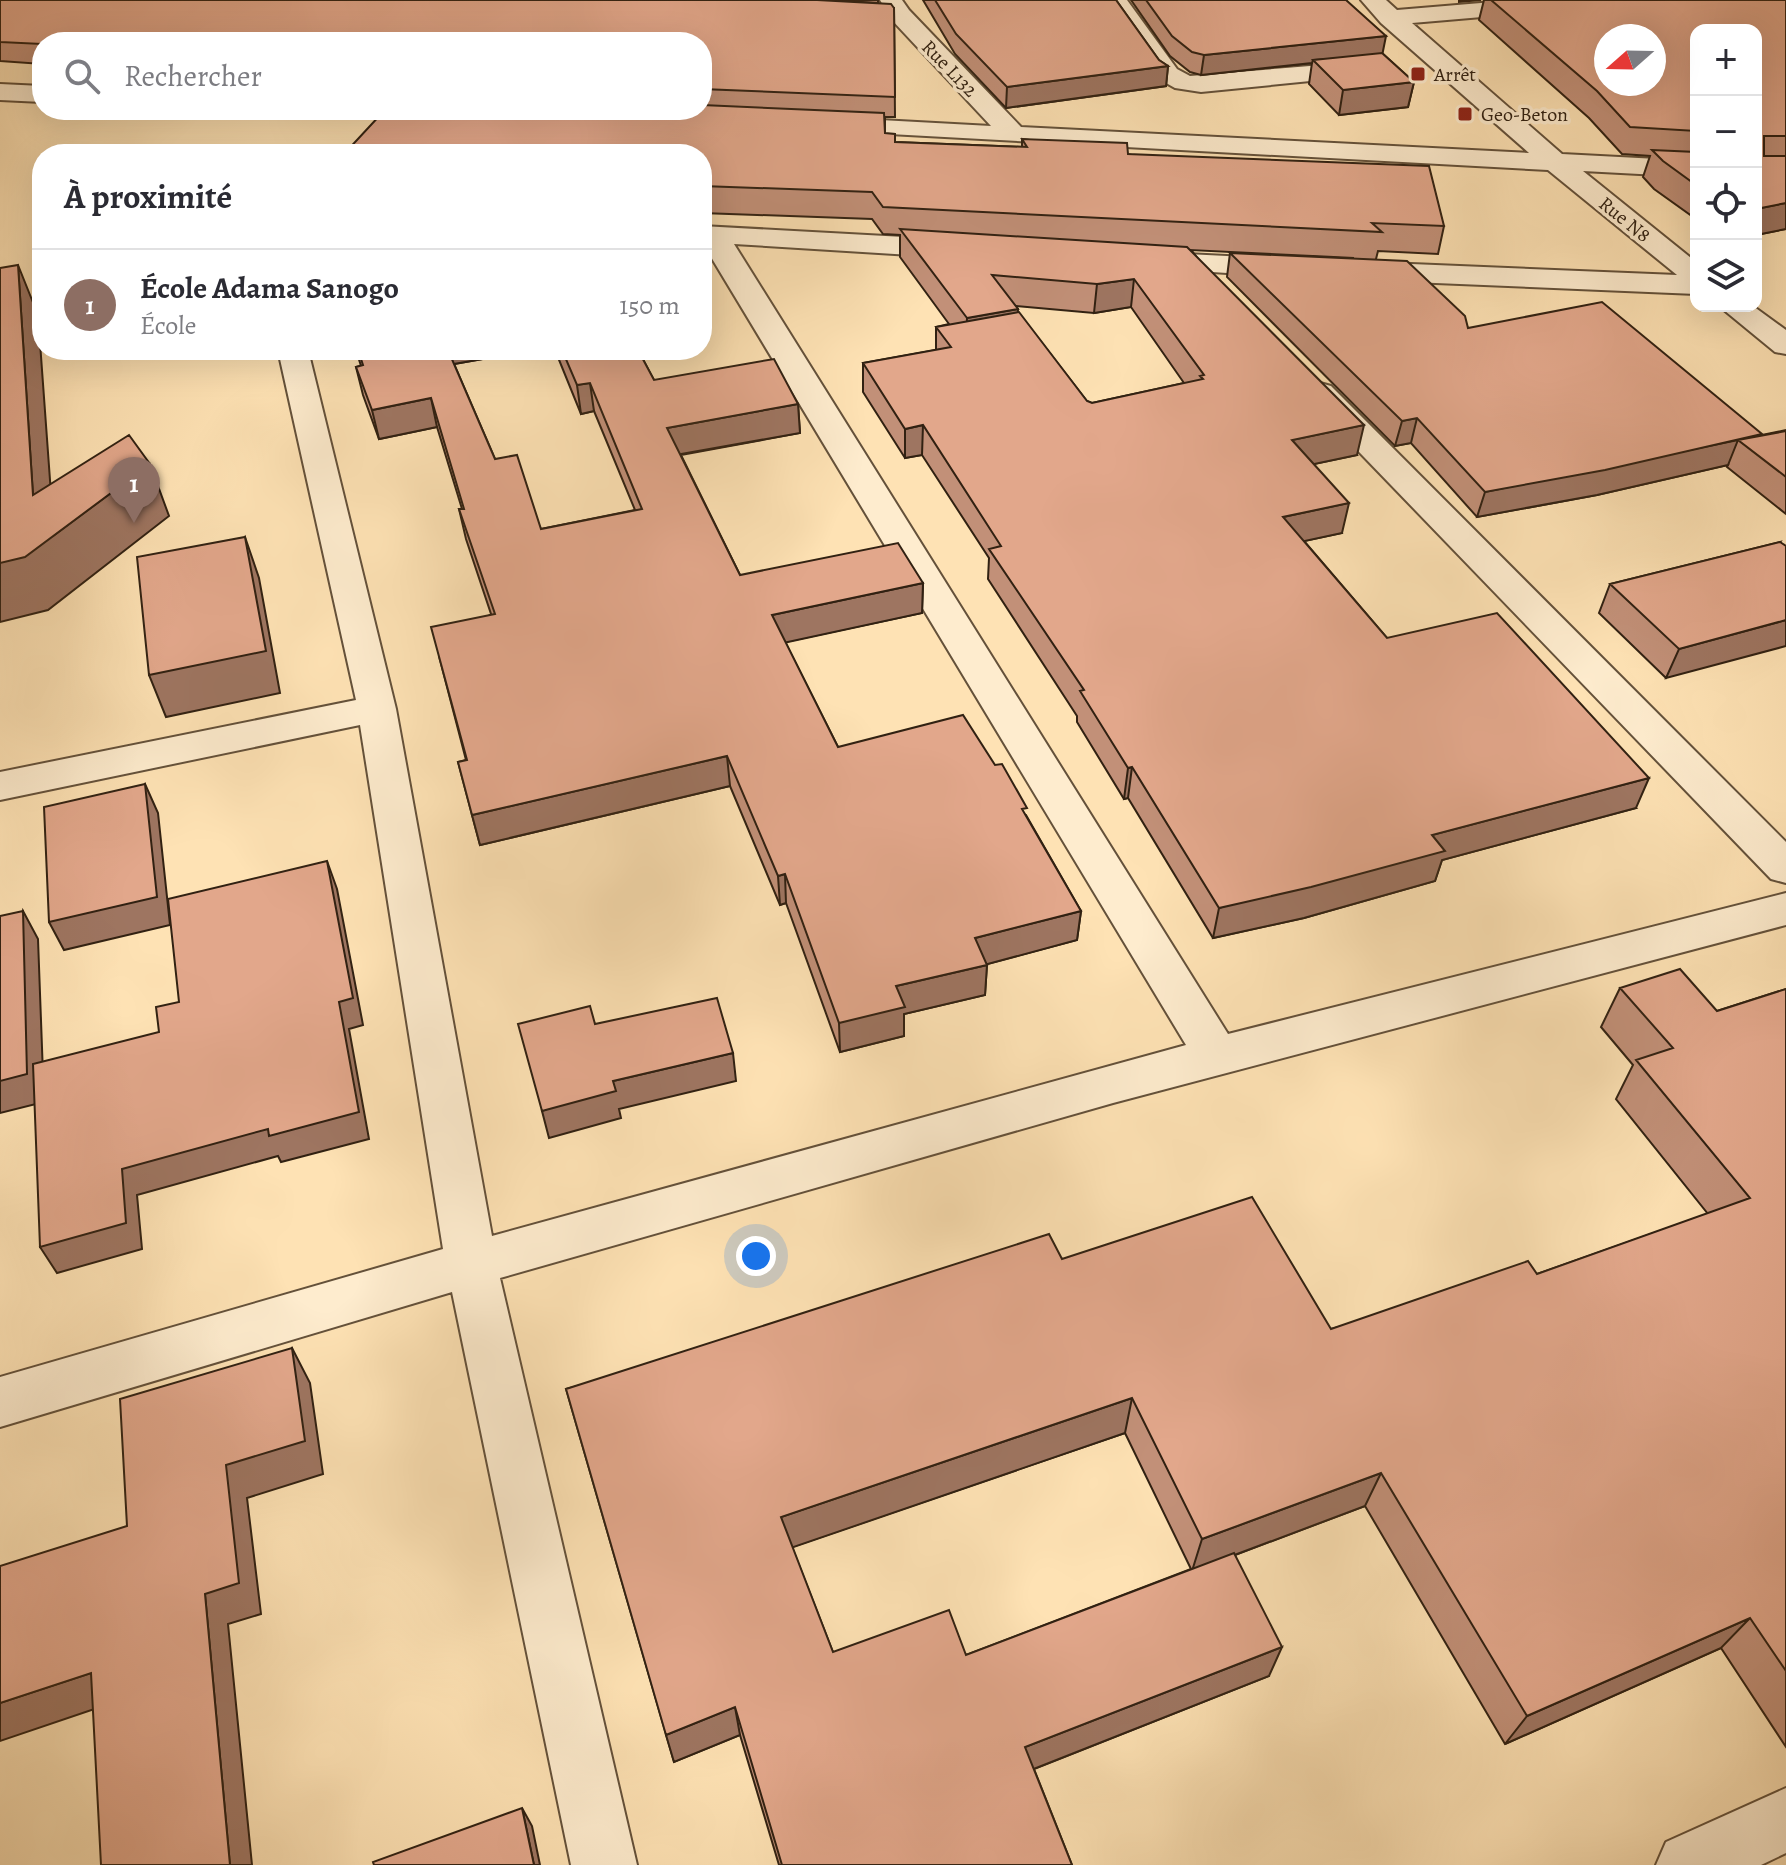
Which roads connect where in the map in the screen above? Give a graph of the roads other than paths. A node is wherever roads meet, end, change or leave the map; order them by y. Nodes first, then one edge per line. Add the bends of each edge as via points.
1 (1115, 0) edge
2 (1597, 0) edge
3 (895, 7) edge
4 (1380, 9) edge
5 (868, 12) edge
6 (1437, 61) junction
7 (0, 92) edge
8 (32, 94) edge
9 (794, 124) edge
10 (1012, 133) junction
11 (1554, 161) junction
12 (1690, 169) edge
13 (712, 234) edge
14 (712, 240) edge
15 (992, 251) edge
16 (1115, 259) edge
17 (1193, 264) junction
18 (1690, 271) edge
19 (1690, 285) edge
20 (1226, 298) edge
21 (1742, 312) edge
22 (1786, 345) edge
23 (295, 360) edge
24 (1293, 366) edge
25 (377, 709) junction
26 (0, 786) edge
27 (1786, 868) edge
28 (1786, 909) edge
29 (1216, 1054) junction
30 (471, 1262) junction
31 (0, 1402) edge
32 (1786, 1820) edge
33 (604, 1865) edge
34 (1689, 1865) edge

1 - 6 street via 1168,74 1184,83
2 - 4 street
3 - 5 street
3 - 10 street, Rue L132
4 - 6 street, Rue N8
6 - 11 street, Rue N8
7 - 8 street
9 - 10 street
10 - 11 street
11 - 12 street
11 - 18 street, Rue N8
13 - 15 street
14 - 29 street
16 - 17 street
17 - 19 street
17 - 20 street
21 - 22 street
23 - 25 street
24 - 27 street
25 - 26 street
25 - 30 street
28 - 29 street
29 - 30 street
30 - 31 street
30 - 33 street
32 - 34 street

